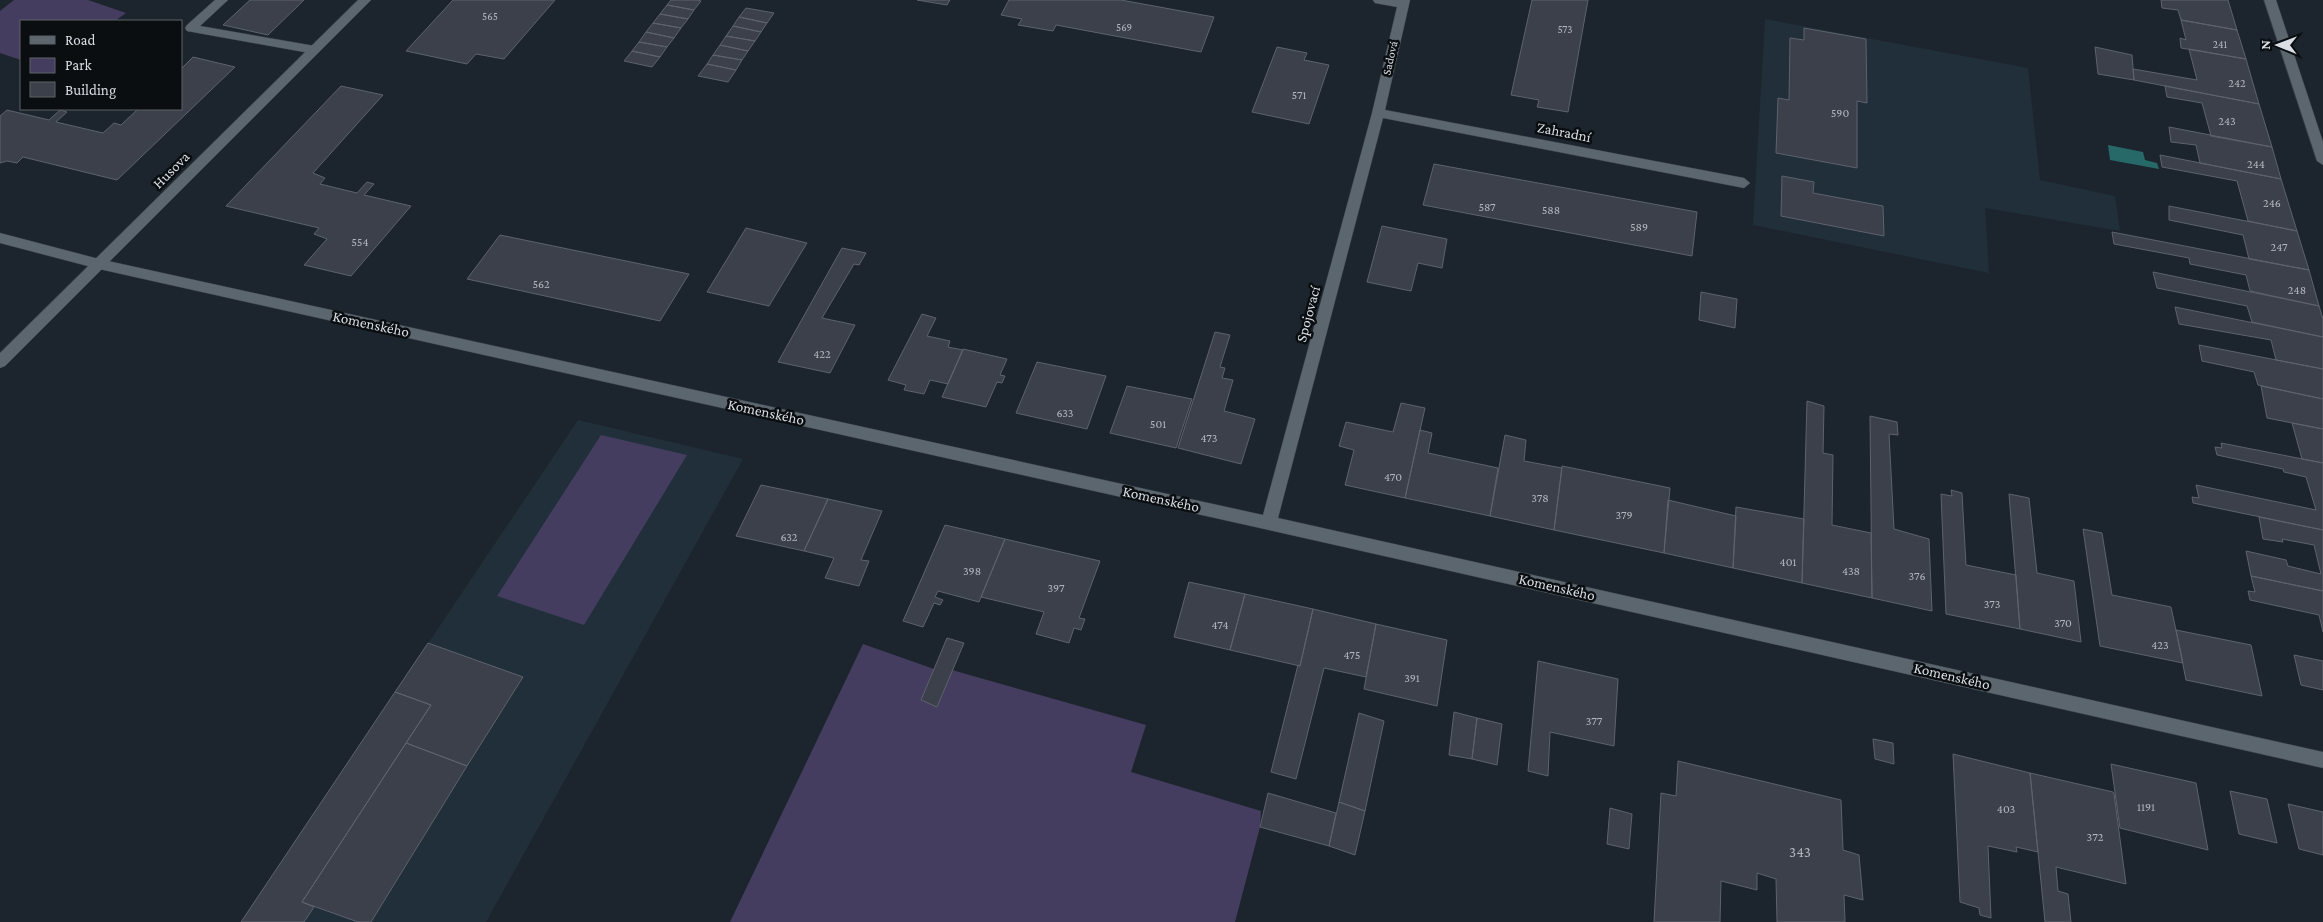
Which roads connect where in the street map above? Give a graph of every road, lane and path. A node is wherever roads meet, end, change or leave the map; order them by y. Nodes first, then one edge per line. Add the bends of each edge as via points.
1 (222, 0) edge
2 (365, 0) edge
3 (1380, 0) edge
4 (2270, 0) edge
5 (1403, 2) edge
6 (316, 50) junction
7 (1378, 113) junction
8 (2323, 161) edge
9 (1744, 182) dead end
10 (0, 238) edge
11 (99, 264) junction
12 (0, 362) edge
13 (1269, 523) junction
14 (2323, 760) edge

1 - 6 street via 191,28
2 - 6 street, Husova
3 - 5 street, Sadová
4 - 8 street
5 - 7 street, Sadová
6 - 11 street, Husova
7 - 9 street, Zahradní
7 - 13 street, Spojovací
10 - 11 street, Komenského
11 - 12 street, Husova
11 - 13 street, Komenského
13 - 14 street, Komenského

